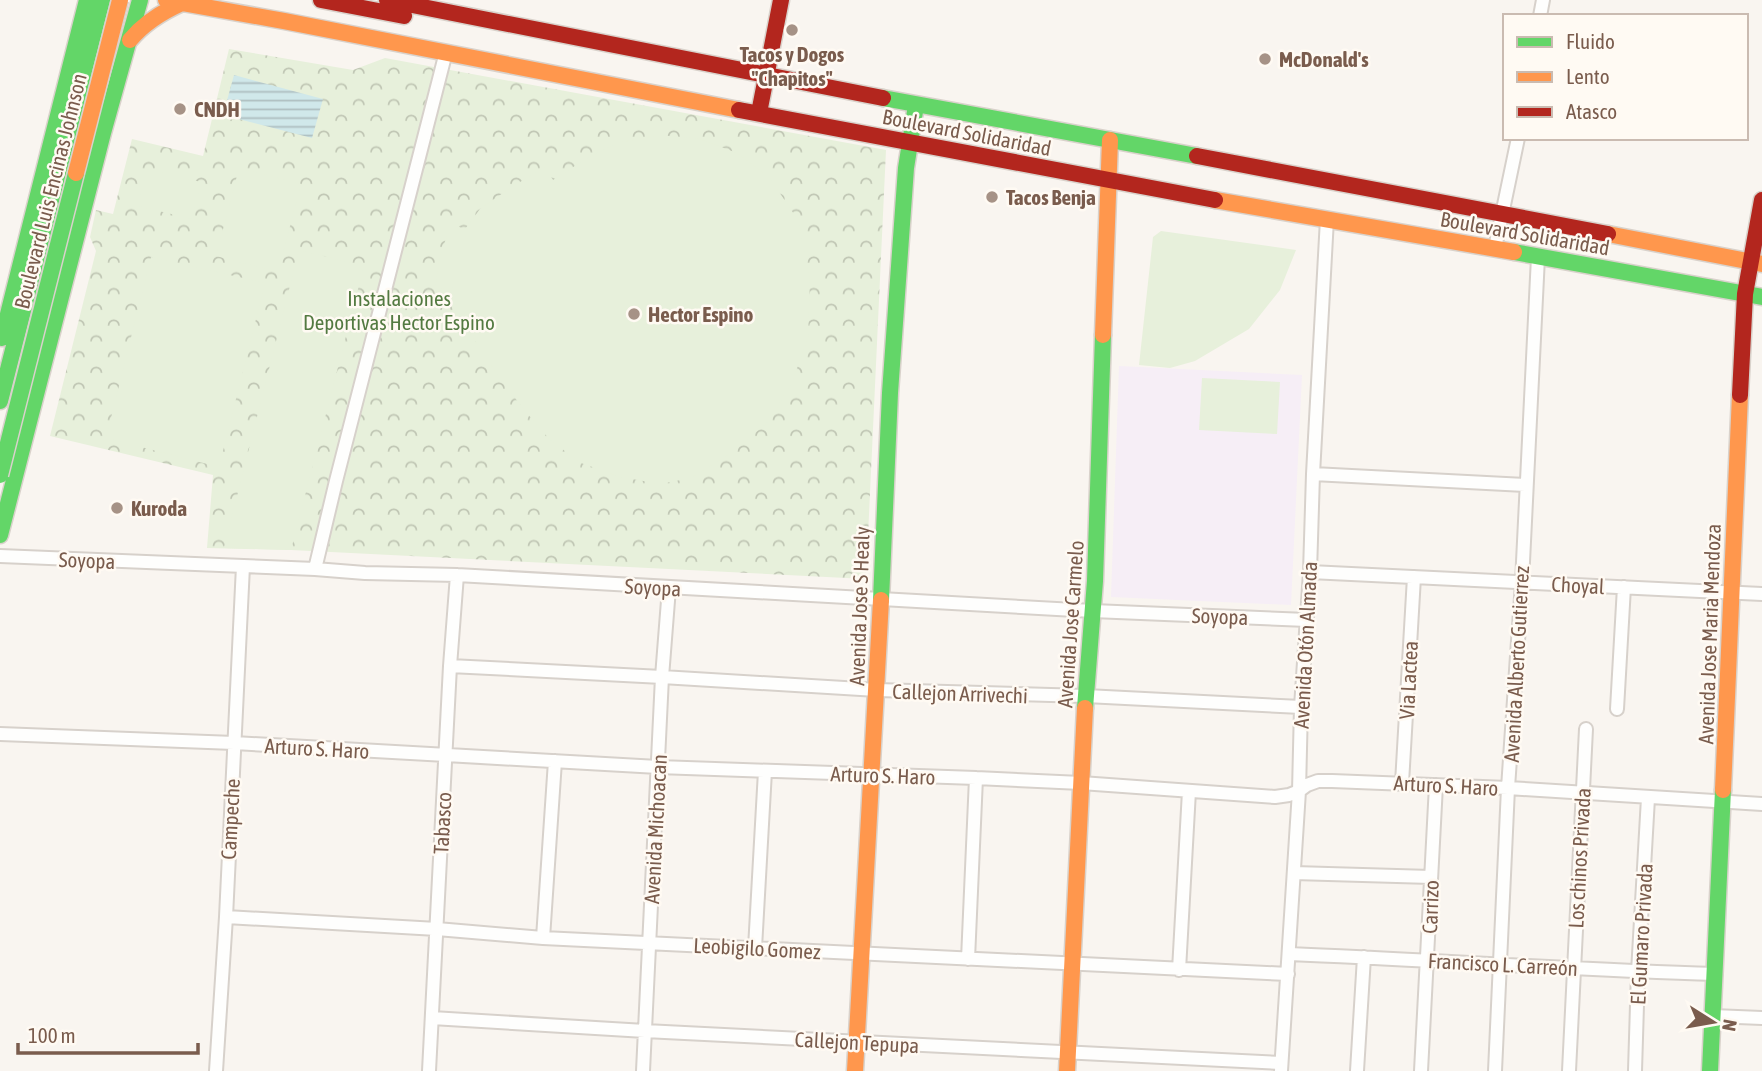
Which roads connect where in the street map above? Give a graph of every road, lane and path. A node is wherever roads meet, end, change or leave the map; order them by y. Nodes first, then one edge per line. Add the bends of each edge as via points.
1 (71, 0) edge
2 (87, 0) edge
3 (102, 0) edge
4 (120, 0) edge
5 (130, 0) edge
6 (140, 0) edge
7 (321, 0) edge
8 (387, 0) edge
9 (781, 0) edge
10 (174, 1) edge
11 (79, 33) junction
12 (127, 43) junction
13 (446, 52) junction
14 (718, 65) junction
15 (766, 75) junction
16 (916, 105) junction
17 (74, 110) junction
18 (759, 113) junction
19 (1110, 140) junction
20 (1518, 140) edge
21 (910, 143) junction
22 (1108, 180) junction
23 (1762, 200) edge
24 (1503, 213) junction
25 (1327, 219) junction
26 (1495, 248) junction
27 (1538, 257) junction
28 (1756, 263) edge
29 (1745, 294) junction
30 (1762, 297) edge
31 (0, 348) edge
32 (0, 401) edge
33 (1312, 474) junction
34 (0, 475) edge
35 (1525, 485) junction
36 (0, 535) edge
37 (0, 556) edge
38 (243, 566) junction
39 (315, 569) junction
40 (1310, 572) junction
41 (457, 575) junction
42 (1414, 577) junction
43 (1522, 582) junction
44 (1624, 587) junction
45 (669, 588) junction
46 (1732, 593) junction
47 (1762, 594) edge
48 (880, 598) junction
49 (1093, 611) junction
50 (1307, 620) junction
51 (450, 666) junction
52 (662, 677) junction
53 (877, 690) junction
54 (1086, 696) junction
55 (1301, 707) junction
56 (1617, 709) dead end
57 (1587, 729) dead end
58 (0, 734) edge
59 (234, 743) junction
60 (446, 755) junction
61 (555, 761) junction
62 (658, 767) junction
63 (765, 771) junction
64 (872, 775) junction
65 (975, 778) junction
66 (1081, 783) junction
67 (1402, 783) junction
68 (1436, 785) junction
69 (1508, 788) junction
70 (1189, 791) junction
71 (1299, 791) junction
72 (1583, 794) junction
73 (1648, 798) junction
74 (1723, 803) junction
75 (1762, 804) edge
76 (1294, 873) junction
77 (1431, 877) junction
78 (226, 916) junction
79 (437, 929) junction
80 (543, 937) junction
81 (649, 943) junction
82 (755, 948) junction
83 (861, 954) junction
84 (1290, 954) junction
85 (1364, 957) junction
86 (968, 959) junction
87 (1428, 960) junction
88 (1072, 963) junction
89 (1501, 964) junction
90 (1573, 968) junction
91 (1179, 970) junction
92 (1638, 972) junction
93 (1288, 974) junction
94 (1716, 974) junction
95 (1713, 1016) junction
96 (432, 1018) junction
97 (1762, 1018) edge
98 (645, 1031) junction
99 (857, 1042) junction
100 (1068, 1053) junction
101 (1281, 1067) edge
102 (216, 1071) edge
103 (429, 1071) edge
104 (643, 1071) edge
105 (855, 1071) edge
106 (1067, 1071) edge
107 (1357, 1071) edge
108 (1421, 1071) edge
109 (1495, 1071) edge
110 (1569, 1071) edge
111 (1635, 1071) edge
112 (1710, 1071) edge

1 - 11 main road
2 - 11 main road
3 - 17 main road, Boulevard Luis Encinas Johnson
4 - 34 main road, Boulevard Luis Encinas Johnson, bridge
5 - 17 main road, bridge via 108,35
6 - 12 main road
7 - 14 main road via 668,68 689,71
8 - 14 main road, Boulevard Solidaridad
9 - 15 main road
10 - 12 main road
10 - 13 main road, Boulevard Solidaridad
11 - 31 main road
12 - 36 main road
13 - 18 main road, Boulevard Solidaridad
13 - 39 street
14 - 15 main road, Boulevard Solidaridad
15 - 16 main road, Boulevard Solidaridad
15 - 18 main road
16 - 19 main road, Boulevard Solidaridad
16 - 21 main road, Avenida Jose S Healy
17 - 32 main road, Boulevard Luis Encinas Johnson
18 - 21 main road, Boulevard Solidaridad
19 - 22 main road, Avenida Jose Carmelo
19 - 24 main road, Boulevard Solidaridad
20 - 24 street
21 - 22 main road, Boulevard Solidaridad
21 - 48 main road, Avenida Jose S Healy via 890,393
22 - 25 main road, Boulevard Solidaridad
22 - 49 main road, Avenida Jose Carmelo
23 - 28 main road, Avenida Jose Maria Mendoza
24 - 26 street
24 - 28 main road, Boulevard Solidaridad
25 - 26 main road, Boulevard Solidaridad
25 - 33 street, Avenida Otón Almada
26 - 27 main road, Boulevard Solidaridad
27 - 29 main road, Boulevard Solidaridad
27 - 35 street, Avenida Alberto Gutierrez
28 - 29 main road, Avenida Jose Maria Mendoza
29 - 30 main road, Boulevard Solidaridad
29 - 46 main road, Avenida Jose Maria Mendoza
33 - 35 street
33 - 40 street, Avenida Otón Almada
35 - 43 street, Avenida Alberto Gutierrez
37 - 38 street, Soyopa
38 - 39 street, Soyopa
38 - 59 street, Campeche
39 - 41 street, Soyopa
40 - 42 street, Choyal
40 - 50 street, Avenida Otón Almada
41 - 45 street, Soyopa
41 - 51 street, Tabasco
42 - 43 street, Choyal
42 - 67 street, Via Lactea
43 - 44 street, Choyal
43 - 69 street, Avenida Alberto Gutierrez
44 - 46 street, Choyal
44 - 56 street
45 - 48 street, Soyopa
45 - 52 street, Avenida Michoacan
46 - 47 street, Choyal
46 - 74 main road, Avenida Jose Maria Mendoza
48 - 49 street, Soyopa
48 - 53 main road, Avenida Jose S Healy
49 - 50 street, Soyopa
49 - 54 main road, Avenida Jose Carmelo
50 - 55 street, Avenida Otón Almada
51 - 52 street, Callejon Arrivechi
51 - 60 street, Tabasco
52 - 53 street, Callejon Arrivechi
52 - 62 street, Avenida Michoacan
53 - 54 street, Callejon Arrivechi
53 - 64 main road, Avenida Jose S Healy
54 - 55 street, Callejon Arrivechi
54 - 66 main road, Avenida Jose Carmelo
55 - 71 street, Avenida Otón Almada
57 - 72 street, Los chinos Privada
58 - 59 street, Arturo S. Haro
59 - 60 street, Arturo S. Haro
59 - 78 street, Campeche
60 - 61 street, Arturo S. Haro
60 - 79 street, Tabasco
61 - 62 street, Arturo S. Haro
61 - 80 street
62 - 63 street, Arturo S. Haro
62 - 81 street, Avenida Michoacan
63 - 64 street, Arturo S. Haro
63 - 82 street
64 - 65 street, Arturo S. Haro
64 - 83 main road, Avenida Jose S Healy
65 - 66 street, Arturo S. Haro
65 - 86 street
66 - 70 street, Arturo S. Haro
66 - 88 main road, Avenida Jose Carmelo
67 - 68 street, Arturo S. Haro
67 - 71 street, Arturo S. Haro via 1318,781
68 - 69 street, Arturo S. Haro
68 - 77 street, Carrizo
69 - 72 street, Arturo S. Haro
69 - 89 street, Avenida Alberto Gutierrez
70 - 71 street, Arturo S. Haro via 1275,797
70 - 91 street
71 - 76 street, Avenida Otón Almada
72 - 73 street, Arturo S. Haro
72 - 90 street, Los chinos Privada
73 - 74 street, Arturo S. Haro
73 - 92 street, El Gumaro Privada
74 - 75 street, Arturo S. Haro
74 - 94 main road, Avenida Jose Maria Mendoza
76 - 77 street
76 - 84 street, Avenida Otón Almada
77 - 87 street, Carrizo
78 - 79 street, Leobigilo Gomez
78 - 102 street, Campeche
79 - 80 street, Leobigilo Gomez
79 - 96 street, Tabasco
80 - 81 street, Leobigilo Gomez
81 - 82 street, Leobigilo Gomez
81 - 98 street, Avenida Michoacan
82 - 83 street, Leobigilo Gomez
83 - 86 street, Leobigilo Gomez
83 - 99 main road, Avenida Jose S Healy
84 - 85 street, Francisco L. Carreón
84 - 93 street, Avenida Otón Almada
85 - 87 street, Francisco L. Carreón
85 - 107 street
86 - 88 street, Leobigilo Gomez
87 - 89 street, Francisco L. Carreón
87 - 108 street, Carrizo
88 - 91 street, Leobigilo Gomez
88 - 100 main road, Avenida Jose Carmelo
89 - 90 street, Francisco L. Carreón
89 - 109 street, Avenida Alberto Gutierrez
90 - 92 street, Francisco L. Carreón
90 - 110 street, Los chinos Privada
91 - 93 street, Leobigilo Gomez
92 - 94 street, Francisco L. Carreón
92 - 111 street, El Gumaro Privada
93 - 101 street, Avenida Otón Almada
94 - 95 main road, Avenida Jose Maria Mendoza
95 - 97 street
95 - 112 main road, Avenida Jose Maria Mendoza
96 - 98 street, Callejon Tepupa
96 - 103 street, Tabasco
98 - 99 street, Callejon Tepupa
98 - 104 street, Avenida Michoacan
99 - 100 street, Callejon Tepupa
99 - 105 main road, Avenida Jose S Healy
100 - 101 street, Callejon Tepupa
100 - 106 main road, Avenida Jose Carmelo

